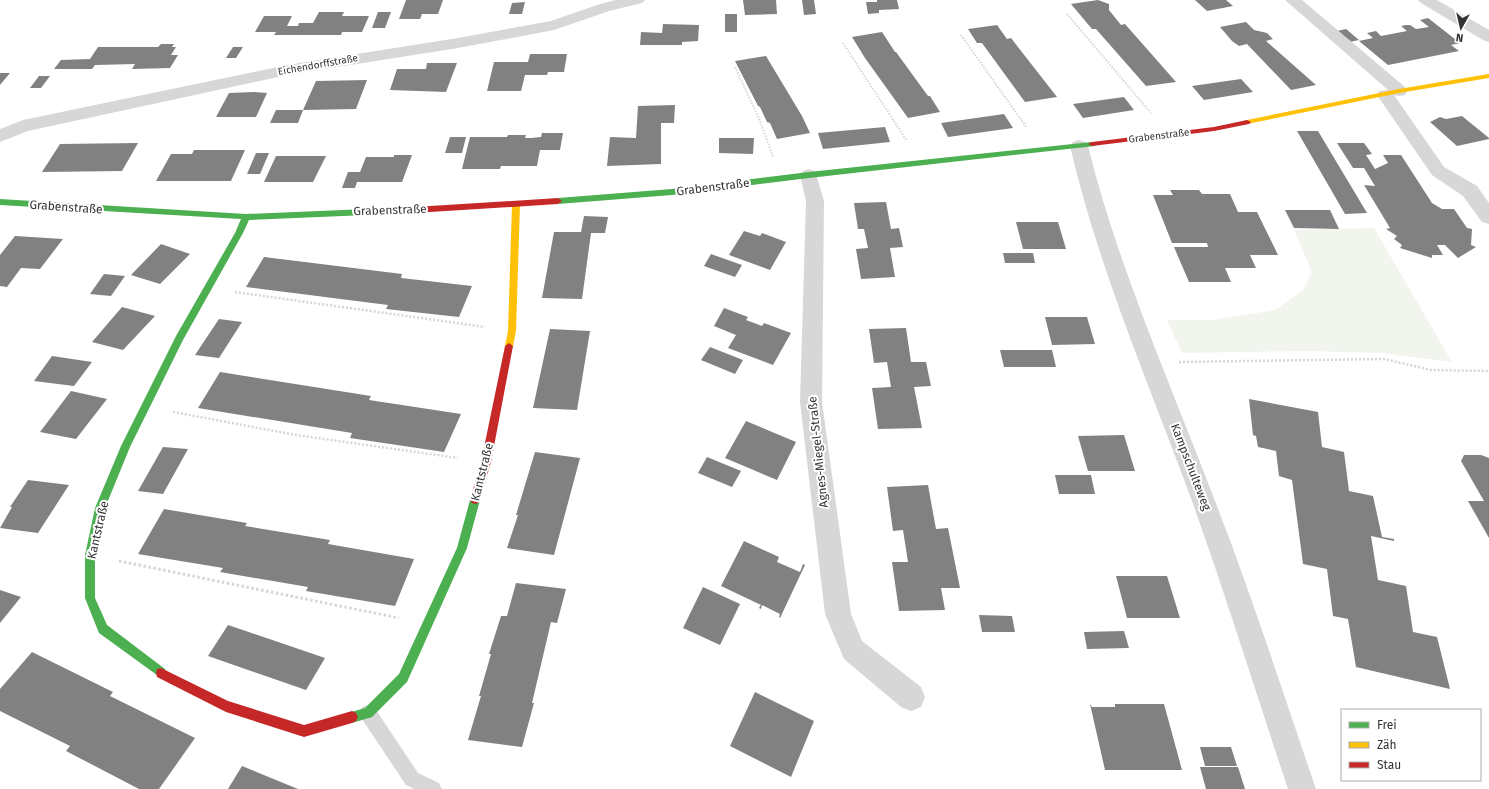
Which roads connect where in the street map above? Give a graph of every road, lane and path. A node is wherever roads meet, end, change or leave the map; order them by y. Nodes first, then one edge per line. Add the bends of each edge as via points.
1 (637, 0) edge
2 (1294, 0) edge
3 (1426, 0) edge
4 (604, 3) edge
5 (1067, 14) dead end
6 (961, 35) dead end
7 (1489, 36) edge
8 (843, 43) dead end
9 (735, 67) dead end
10 (1489, 76) edge
11 (1392, 93) junction
12 (1169, 134) junction
13 (0, 136) edge
14 (1079, 146) junction
15 (1042, 149) junction
16 (918, 164) junction
17 (808, 175) junction
18 (779, 179) junction
19 (0, 202) edge
20 (516, 205) junction
21 (246, 217) junction
22 (1489, 218) edge
23 (208, 286) junction
24 (512, 331) junction
25 (1150, 363) junction
26 (1489, 372) edge
27 (145, 407) junction
28 (486, 462) junction
29 (90, 555) junction
30 (430, 624) junction
31 (911, 697) dead end
32 (368, 713) junction
33 (433, 789) edge
34 (1302, 789) edge

1 - 4 street, Eichendorffstraße
2 - 11 street
3 - 7 street
4 - 13 street, Eichendorffstraße via 554,25 458,44 368,56 280,72 23,126
5 - 12 path
6 - 15 path
8 - 16 path via 904,133
9 - 18 path via 760,121
10 - 11 street, Grabenstraße
11 - 12 street, Grabenstraße via 1214,129
11 - 22 street via 1438,171 1470,191
12 - 14 street, Grabenstraße
14 - 15 street, Grabenstraße
14 - 25 street, Kampschulteweg via 1090,192
15 - 16 street, Grabenstraße
16 - 17 street, Grabenstraße
17 - 18 street, Grabenstraße
17 - 31 street, Agnes-Miegel-Straße via 815,201 811,402 838,614 853,650
18 - 20 street, Grabenstraße via 672,192
19 - 21 street, Grabenstraße
20 - 21 street, Grabenstraße
20 - 24 street, Kantstraße
21 - 23 street, Kantstraße via 240,233
23 - 24 path via 262,297
23 - 27 street, Kantstraße
24 - 28 street, Kantstraße
25 - 26 path via 1384,360 1431,370
25 - 34 street, Kampschulteweg via 1204,502
27 - 28 path via 296,435
27 - 29 street, Kantstraße via 100,508
28 - 30 street, Kantstraße via 462,548
29 - 30 path
29 - 32 street, Kantstraße via 90,598 104,629 158,671 226,706 304,731
30 - 32 street, Kantstraße via 403,678
32 - 33 lane via 412,779

